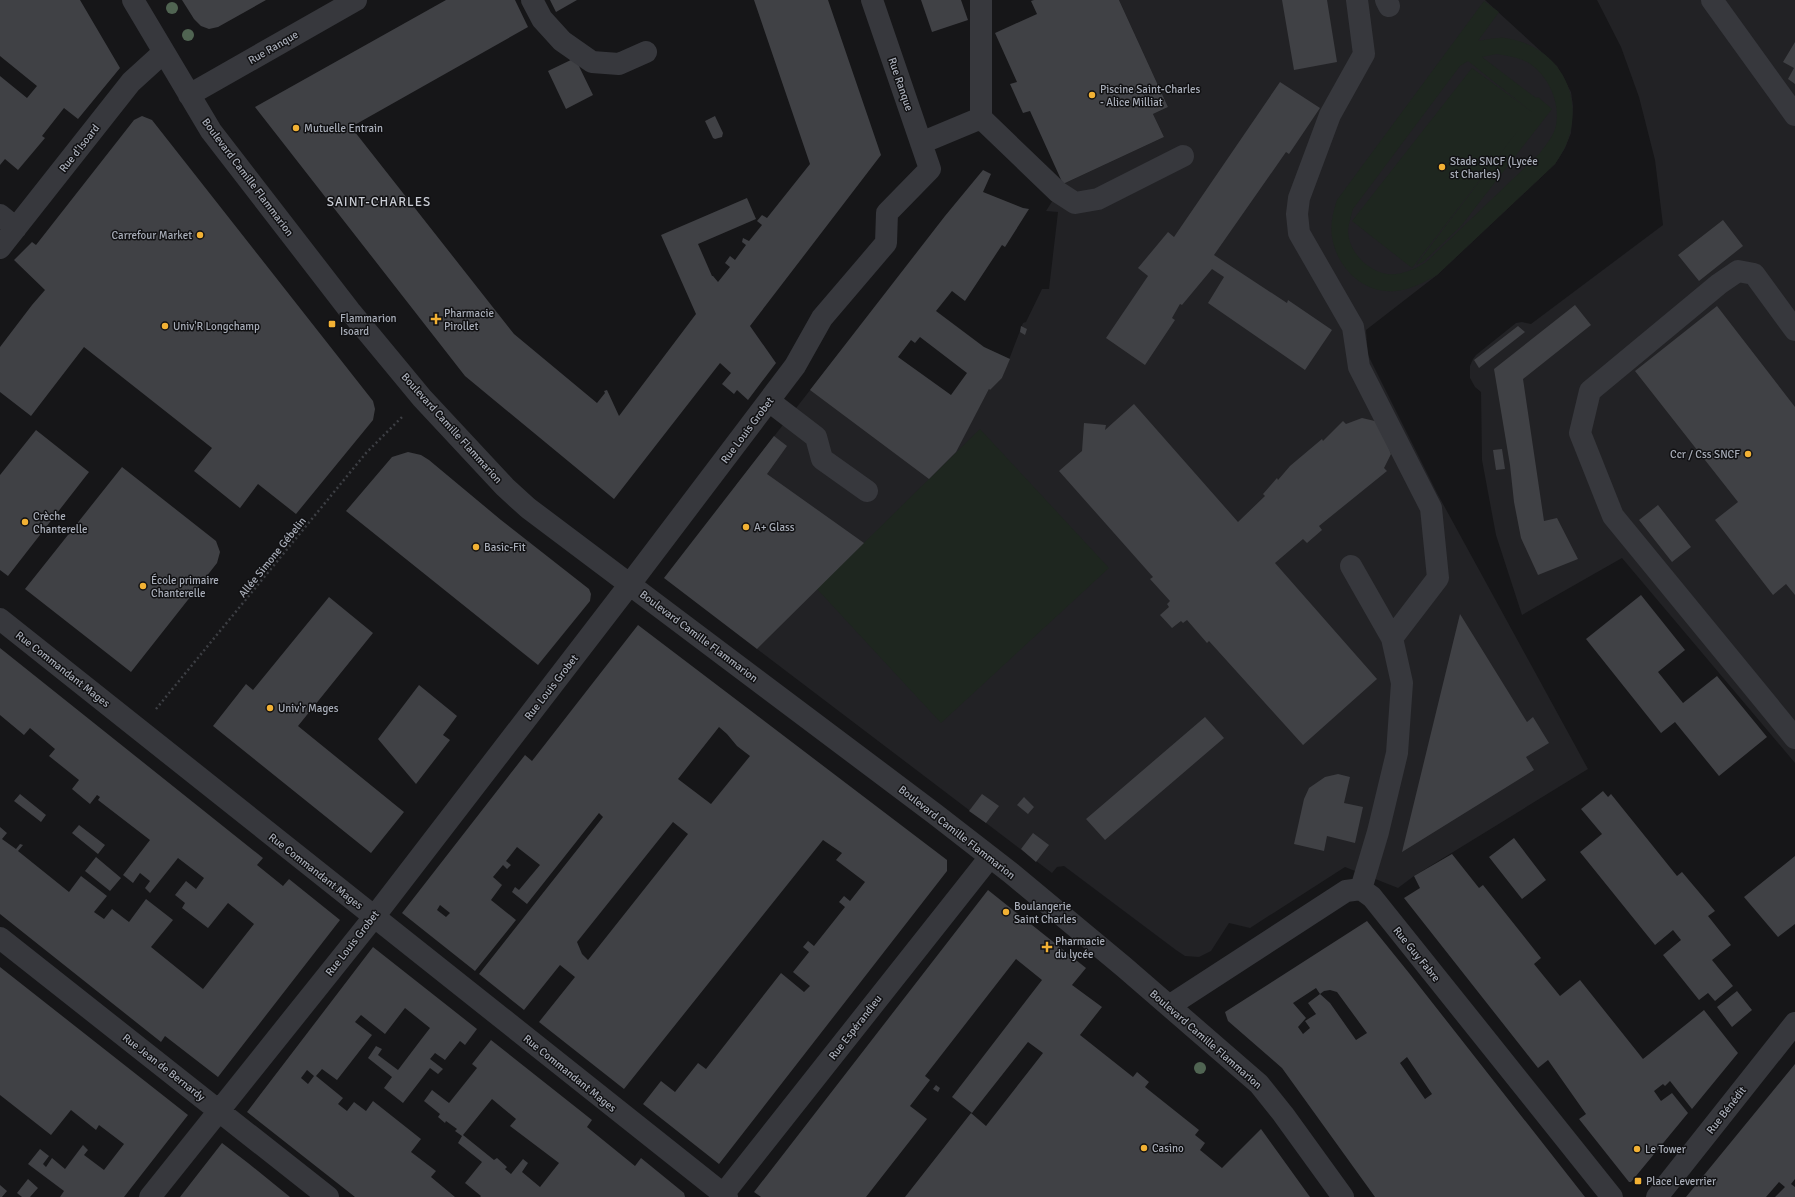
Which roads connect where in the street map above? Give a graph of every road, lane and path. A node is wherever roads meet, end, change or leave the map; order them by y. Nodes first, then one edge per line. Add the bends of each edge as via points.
1 (133, 0) edge
2 (356, 0) edge
3 (532, 0) edge
4 (872, 0) edge
5 (981, 0) edge
6 (1357, 0) edge
7 (1712, 0) edge
8 (164, 52) junction
9 (646, 52) dead end
10 (189, 95) junction
11 (1795, 115) edge
12 (981, 118) junction
13 (921, 143) junction
14 (1184, 156) dead end
15 (930, 169) joint
16 (8, 222) edge
17 (0, 248) edge
18 (1795, 330) edge
19 (422, 398) junction
20 (769, 401) junction
21 (867, 491) dead end
22 (1351, 566) dead end
23 (630, 584) junction
24 (0, 619) edge
25 (1392, 638) junction
26 (138, 729) junction
27 (1795, 738) edge
28 (990, 857) junction
29 (1361, 889) junction
30 (374, 916) junction
31 (0, 938) edge
32 (1169, 1006) junction
33 (1795, 1023) edge
34 (218, 1110) junction
35 (724, 1196) edge
36 (150, 1197) edge
37 (328, 1197) edge
38 (1343, 1197) edge
39 (1612, 1197) edge
40 (1657, 1197) edge

1 - 8 street, Boulevard Camille Flammarion
2 - 10 street, Rue Ranque
3 - 9 street via 542,20 562,41 592,62 619,64
4 - 13 street, Rue Ranque
5 - 12 street
6 - 25 street via 1364,54 1330,115 1299,198 1298,234 1353,327 1359,367 1431,508 1438,578
7 - 11 street
8 - 10 street, Boulevard Camille Flammarion
8 - 16 street, Rue d'Isoard via 132,82
10 - 19 street, Boulevard Camille Flammarion via 211,131 350,311
12 - 13 street
12 - 14 street via 1058,192 1075,203 1098,199
13 - 15 street, Rue Ranque
15 - 20 street, Rue Louis Grobet via 887,214 886,243 822,318 795,366
16 - 17 street, Rue d'Isoard
18 - 27 street via 1754,274 1738,272 1719,284 1590,391 1580,433 1613,516
19 - 23 street, Boulevard Camille Flammarion via 528,508
19 - 26 path, Allée Simone Gébelin via 366,453
20 - 21 street via 816,437 822,459
20 - 23 street, Rue Louis Grobet
22 - 25 street
23 - 28 street, Boulevard Camille Flammarion
23 - 30 street, Rue Louis Grobet
24 - 26 street, Rue Commandant Mages
25 - 29 street via 1402,683 1396,752 1378,832
26 - 30 street, Rue Commandant Mages
28 - 32 street, Boulevard Camille Flammarion
28 - 35 street, Rue Espérandieu
29 - 32 street via 1346,891
29 - 39 street, Rue Guy Fabre via 1376,903
30 - 34 street, Rue Louis Grobet
30 - 35 street, Rue Commandant Mages
31 - 34 street, Rue Jean de Bernardy
32 - 38 street, Boulevard Camille Flammarion via 1259,1084
33 - 40 street, Rue Bénédit
34 - 36 street, Rue Louis Grobet
34 - 37 street, Rue Jean de Bernardy

